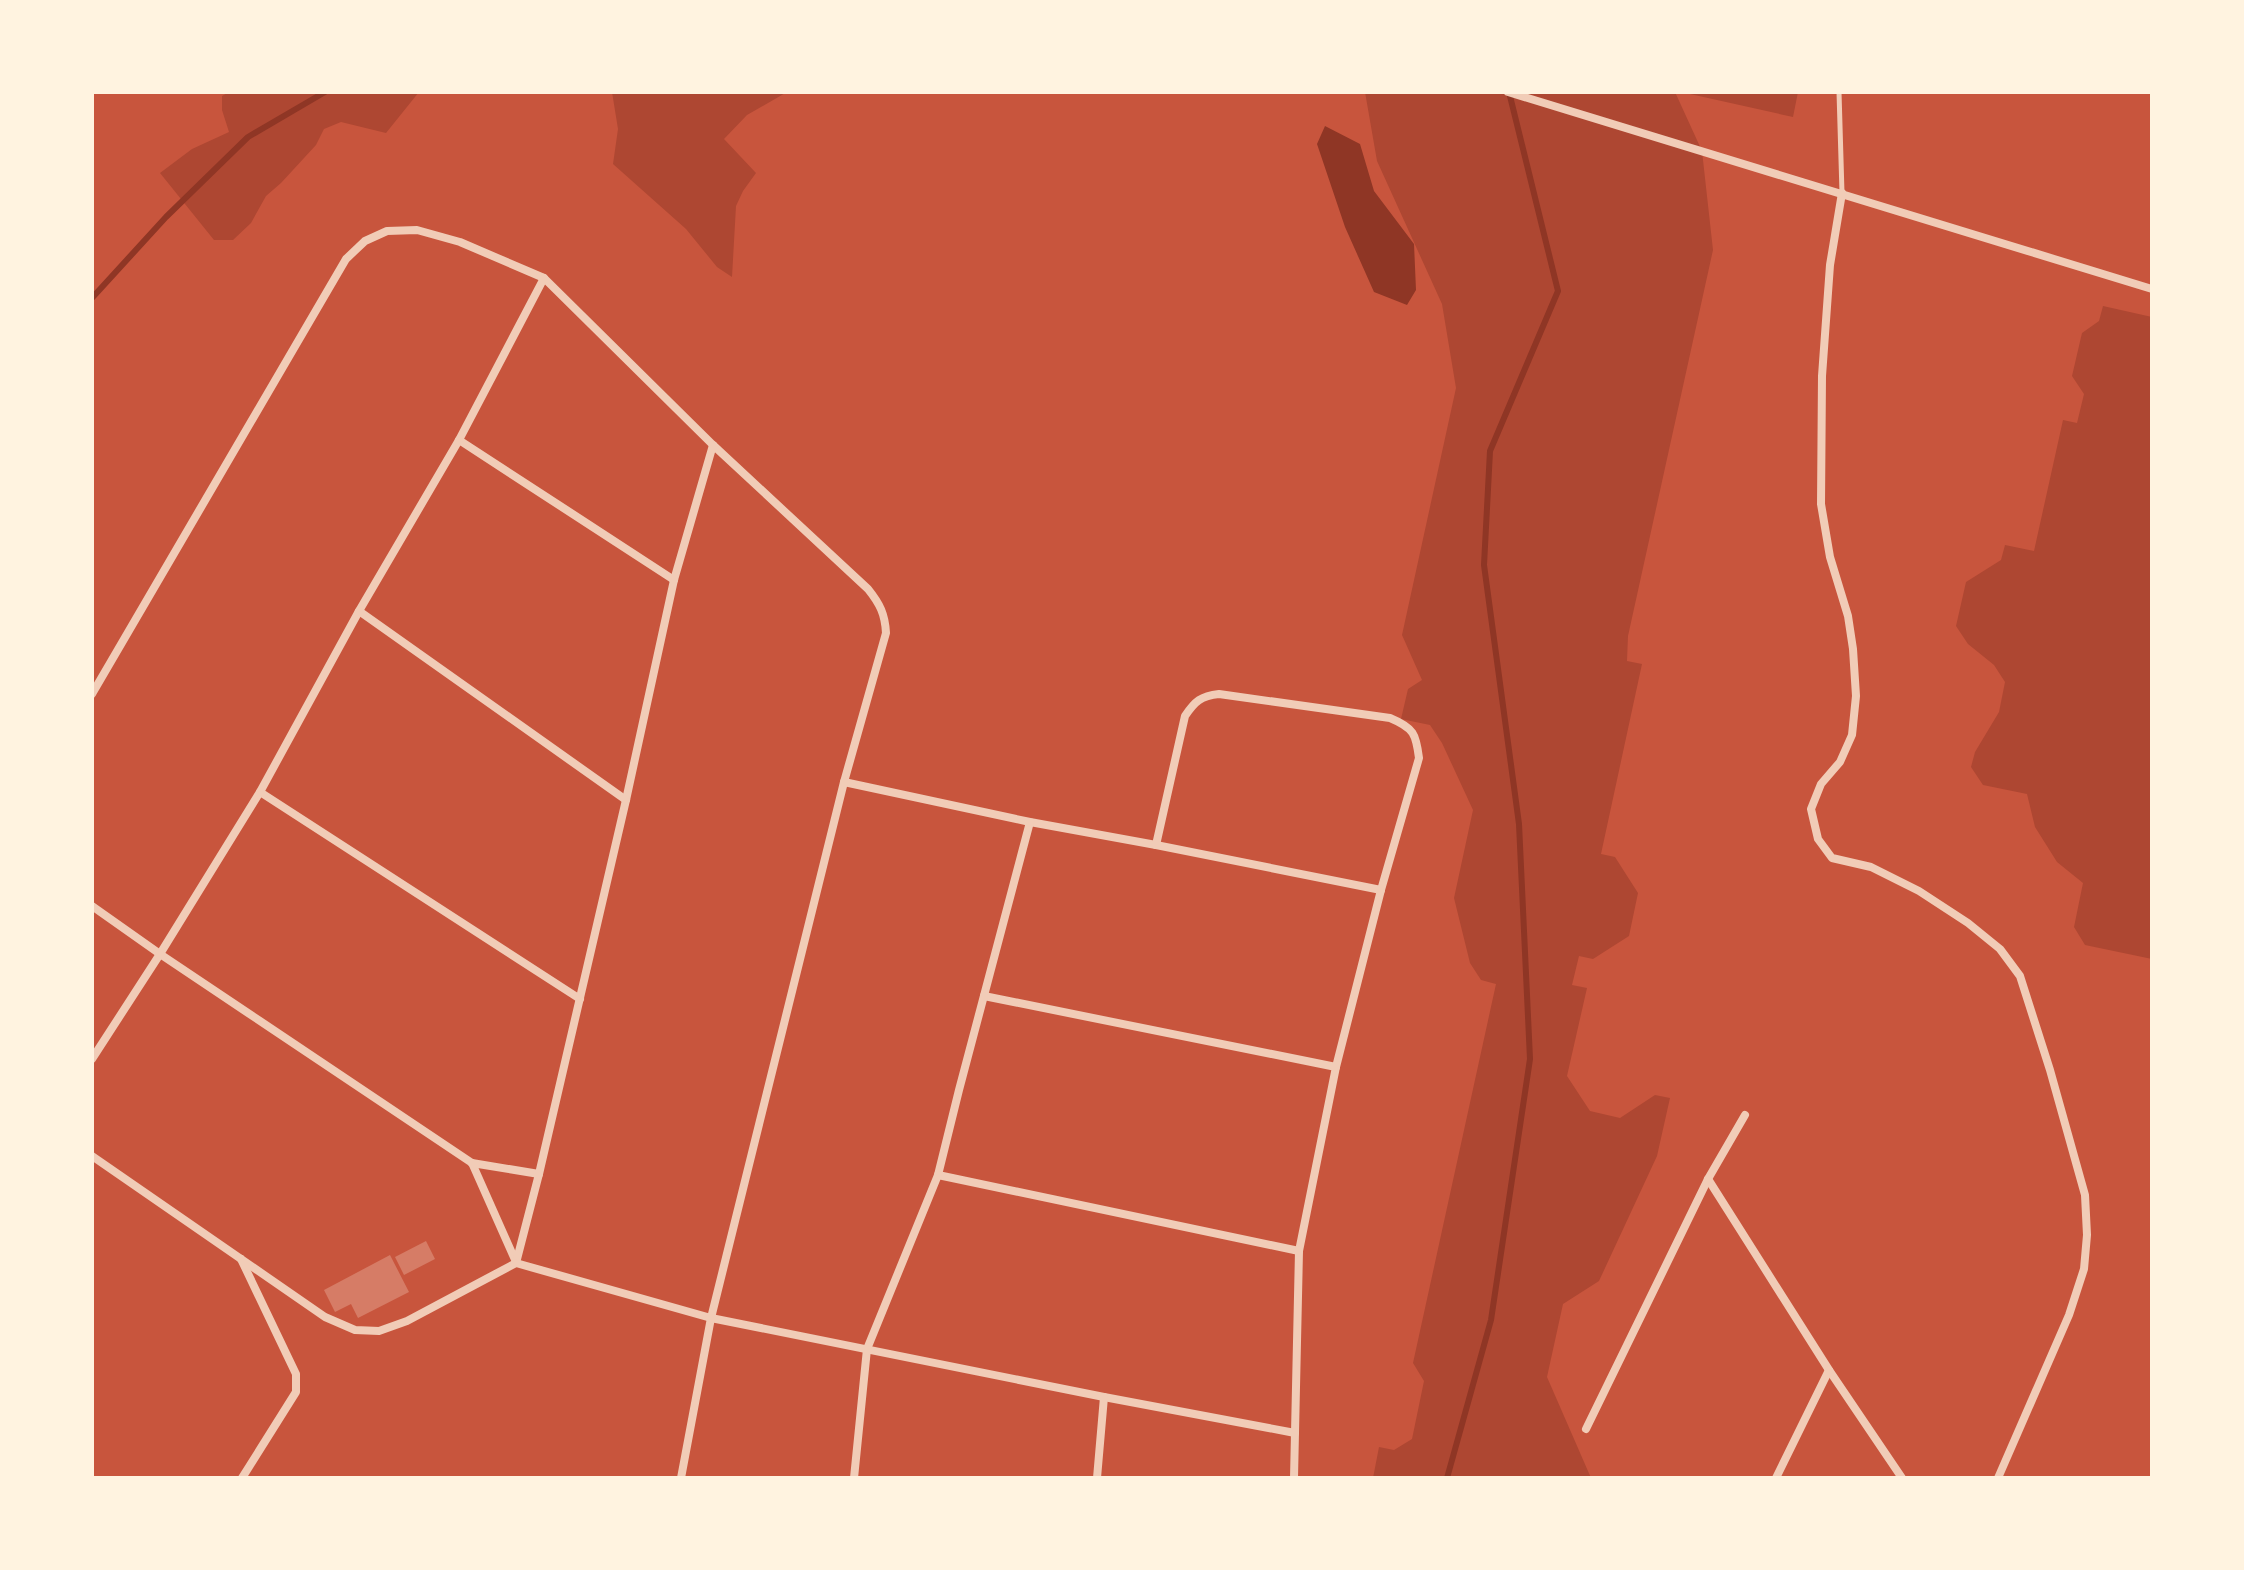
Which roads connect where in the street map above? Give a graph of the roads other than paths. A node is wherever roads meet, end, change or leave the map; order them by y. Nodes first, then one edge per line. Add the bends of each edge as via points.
1 (1508, 92) edge
2 (1839, 92) edge
3 (1842, 193) junction
4 (544, 278) junction
5 (2152, 289) edge
6 (459, 440) junction
7 (713, 445) junction
8 (674, 580) junction
9 (359, 611) junction
10 (92, 694) edge
11 (844, 782) junction
12 (260, 792) junction
13 (626, 800) junction
14 (1030, 822) junction
15 (1156, 845) junction
16 (1381, 890) junction
17 (92, 906) edge
18 (160, 954) junction
19 (984, 996) junction
20 (580, 999) junction
21 (92, 1059) edge
22 (1336, 1067) junction
23 (1745, 1115) dead end
24 (92, 1156) edge
25 (472, 1163) junction
26 (539, 1174) junction
27 (938, 1175) junction
28 (1708, 1179) junction
29 (1299, 1251) junction
30 (241, 1258) junction
31 (516, 1263) junction
32 (711, 1318) junction
33 (867, 1349) junction
34 (1829, 1370) junction
35 (1104, 1397) junction
36 (1586, 1429) dead end
37 (1295, 1433) junction
38 (1999, 1477) edge
39 (242, 1478) edge
40 (681, 1478) edge
41 (854, 1478) edge
42 (1097, 1478) edge
43 (1294, 1478) edge
44 (1776, 1478) edge
45 (1902, 1478) edge

1 - 3 street
2 - 3 lane
3 - 5 street
3 - 38 street via 1830,265 1822,376 1821,504 1848,616 1856,696 1852,735 1811,809 1818,839 1832,858 1871,867 1919,891 2000,949 2020,976 2085,1195 2084,1269
4 - 6 street
4 - 7 street
4 - 10 street via 417,230 387,231 365,241 346,259
6 - 8 street
6 - 9 street
7 - 8 street
7 - 11 street via 868,589 885,617 886,633
8 - 13 street
9 - 12 street
9 - 13 street
11 - 14 street
11 - 32 street
12 - 18 street
12 - 20 street
13 - 20 street
14 - 15 street
14 - 19 street
15 - 16 street
15 - 16 street via 1185,716 1203,696 1390,718 1413,732 1419,758
16 - 22 street
17 - 18 street
18 - 21 street
18 - 25 street
19 - 22 street
19 - 27 street
20 - 26 street
22 - 29 street
23 - 28 street
24 - 30 street
25 - 26 street
25 - 31 street
26 - 31 street
27 - 29 street
27 - 33 street
28 - 34 street
28 - 36 street
29 - 37 street
30 - 31 street via 325,1317 355,1330 379,1331
30 - 39 street via 296,1374 296,1392
31 - 32 street
32 - 33 street
32 - 40 street
33 - 35 street
33 - 41 street
34 - 44 street
34 - 45 street
35 - 37 street
35 - 42 street
37 - 43 street

